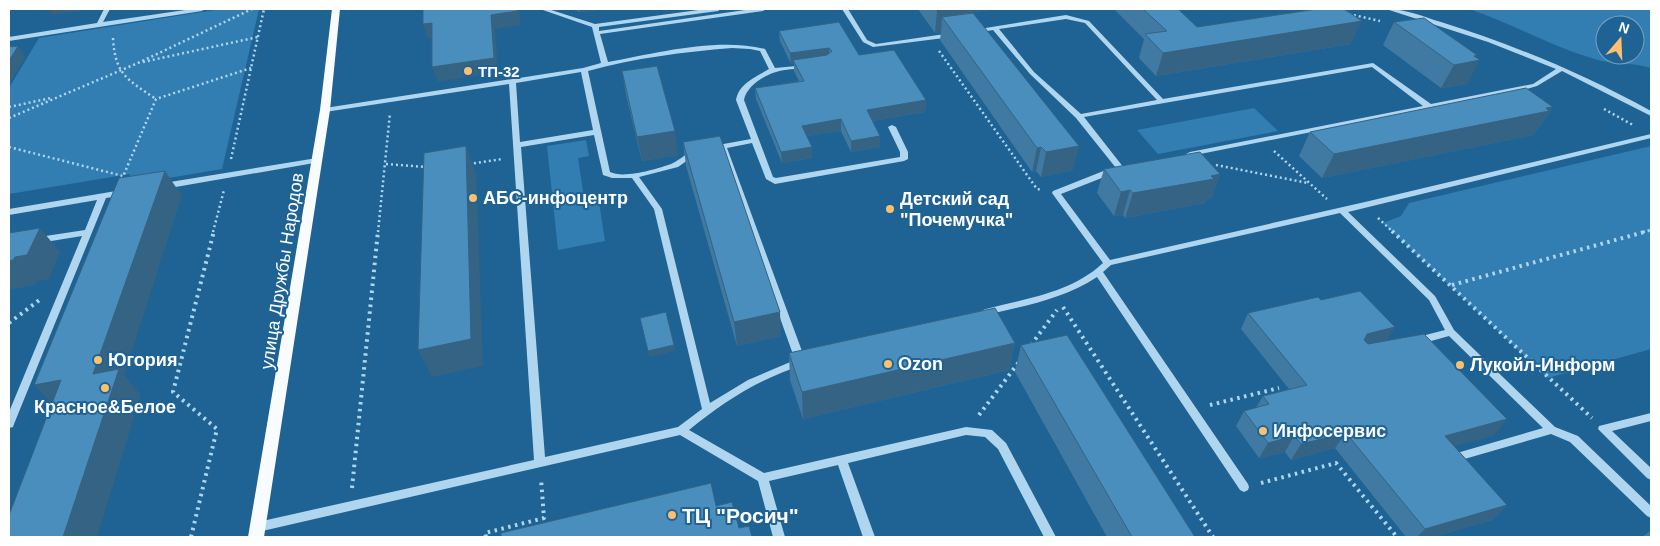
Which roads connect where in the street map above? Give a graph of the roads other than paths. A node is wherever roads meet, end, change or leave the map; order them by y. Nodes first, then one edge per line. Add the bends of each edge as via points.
1 (107, 9) edge
2 (202, 9) edge
3 (543, 9) edge
4 (718, 9) edge
5 (763, 9) edge
6 (845, 9) edge
7 (1389, 9) edge
8 (338, 12) edge
9 (99, 25) junction
10 (995, 28) junction
11 (596, 29) junction
12 (968, 32) edge
13 (958, 34) edge
14 (9, 38) edge
15 (605, 64) junction
16 (809, 65) edge
17 (1561, 69) junction
18 (584, 70) junction
19 (773, 70) junction
20 (512, 81) junction
21 (1161, 101) junction
22 (1430, 107) junction
23 (325, 110) junction
24 (1651, 114) edge
25 (1079, 116) junction
26 (892, 127) dead end
27 (597, 132) junction
28 (1651, 136) edge
29 (755, 140) junction
30 (517, 145) junction
31 (723, 146) junction
32 (714, 147) edge
33 (704, 149) edge
34 (1177, 157) edge
35 (317, 160) junction
36 (1129, 166) edge
37 (1120, 168) junction
38 (634, 176) junction
39 (153, 188) edge
40 (134, 191) edge
41 (103, 196) junction
42 (1341, 210) junction
43 (9, 212) edge
44 (89, 232) junction
45 (26, 242) edge
46 (1108, 263) junction
47 (1099, 274) junction
48 (980, 314) edge
49 (1451, 332) junction
50 (1406, 344) edge
51 (810, 360) edge
52 (801, 362) junction
53 (707, 409) junction
54 (1651, 417) edge
55 (9, 424) edge
56 (1551, 430) junction
57 (681, 431) junction
58 (966, 432) joint
59 (1454, 458) edge
60 (842, 460) junction
61 (540, 462) junction
62 (1651, 475) edge
63 (763, 478) junction
64 (1244, 487) road end
65 (1651, 513) edge
66 (257, 532) edge
67 (779, 537) edge
68 (869, 537) edge
69 (1050, 537) edge

1 - 9 street
2 - 9 street
3 - 11 street
4 - 11 street
5 - 11 street
6 - 13 street via 868,44 880,46
7 - 17 street via 1482,37
8 - 23 main road, улица Дружбы Народов
9 - 14 street
10 - 12 street
10 - 21 street via 1066,17 1081,19
10 - 25 street via 1032,73
11 - 15 street
15 - 18 street
15 - 19 street via 688,51 750,46 763,50
16 - 19 street
17 - 22 street via 1523,88
17 - 24 street
18 - 20 street
18 - 27 street
19 - 29 street via 743,88 740,94
20 - 23 street
20 - 30 street
21 - 22 street via 1374,64
21 - 25 street
22 - 34 street
23 - 35 main road, улица Дружбы Народов
25 - 37 street
26 - 29 street via 904,159 784,181 770,179
27 - 30 street
27 - 38 street via 606,173
28 - 42 street
29 - 31 street
30 - 61 street
31 - 32 street
31 - 52 street
33 - 38 street via 675,165
35 - 39 street
35 - 66 main road, улица Дружбы Народов
36 - 37 street
37 - 46 street via 1056,193
38 - 53 street via 658,209
40 - 41 street
41 - 43 street
41 - 44 street
42 - 46 street
42 - 49 street via 1432,298
44 - 45 street
44 - 55 street
46 - 47 street
47 - 48 street via 1073,287
47 - 64 street
49 - 50 street
49 - 56 street
51 - 52 street
52 - 53 street via 754,380
53 - 57 street
54 - 62 street via 1603,429
56 - 59 street
56 - 65 street via 1574,439
57 - 61 street
57 - 63 street
58 - 60 street
58 - 69 lane via 988,433 1002,446
60 - 63 street
60 - 68 street
61 - 66 street via 351,506
63 - 67 street

